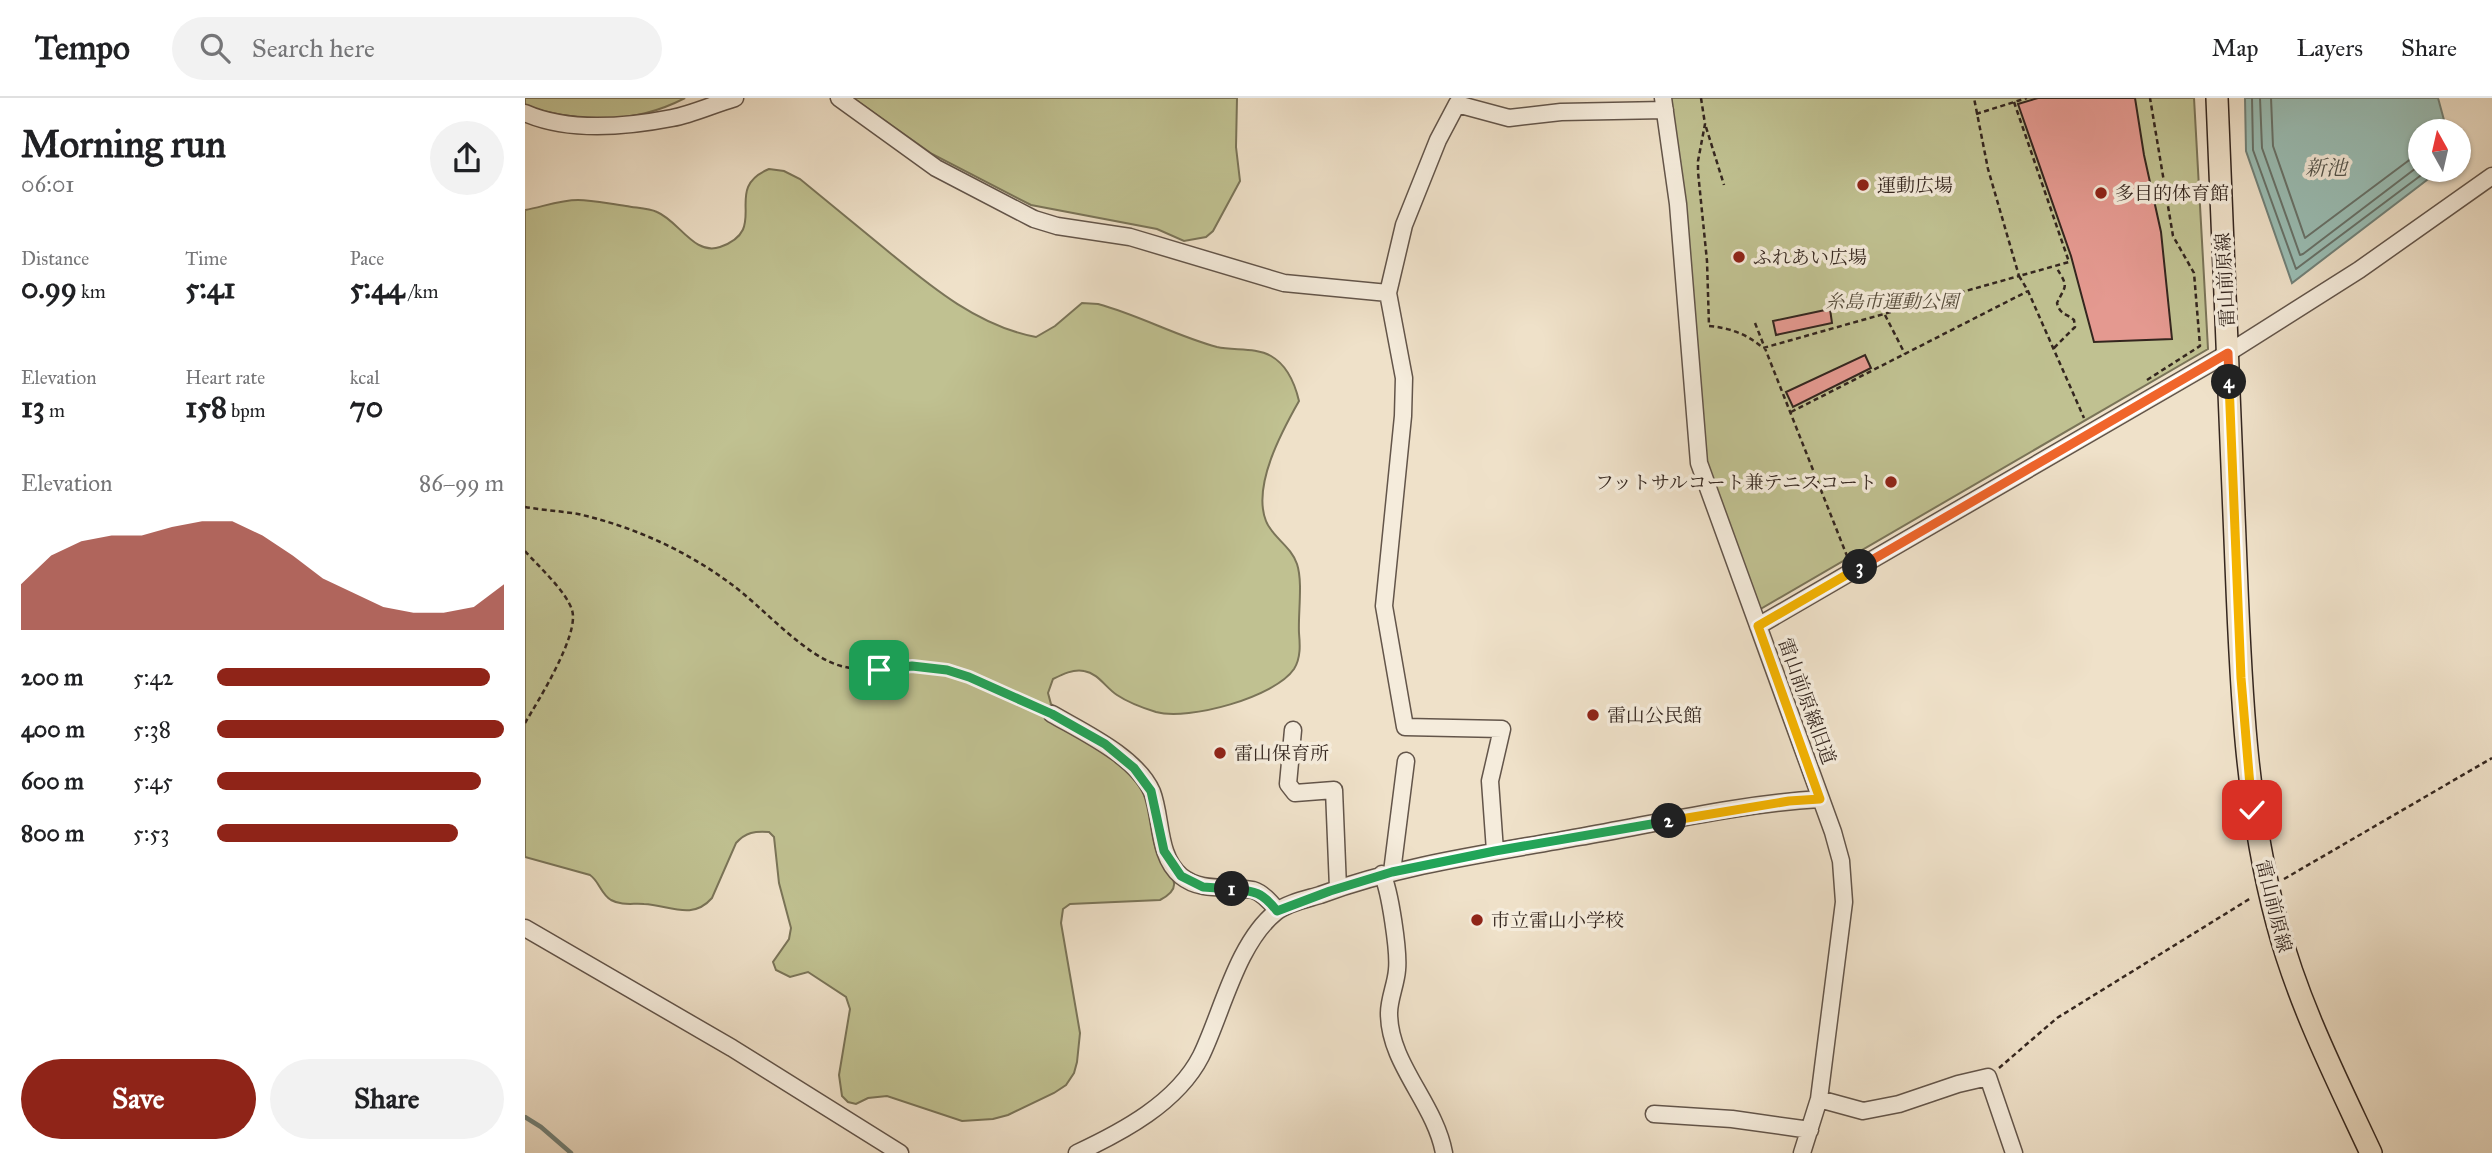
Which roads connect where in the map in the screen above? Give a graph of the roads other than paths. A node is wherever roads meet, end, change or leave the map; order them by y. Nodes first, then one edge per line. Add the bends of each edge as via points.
1 (735, 98) edge
2 (839, 98) edge
3 (2217, 98) edge
4 (1664, 104) edge
5 (525, 113) edge
6 (2492, 176) edge
7 (1388, 293) junction
8 (2228, 353) junction
9 (1758, 626) junction
10 (1052, 714) road end
11 (1293, 730) dead end
12 (1406, 761) dead end
13 (1820, 799) junction
14 (1495, 851) junction
15 (1387, 873) junction
16 (1338, 888) junction
17 (1277, 911) junction
18 (525, 928) edge
19 (1819, 1099) junction
20 (1654, 1114) dead end
21 (1810, 1129) junction
22 (900, 1153) edge
23 (1077, 1153) edge
24 (1444, 1153) edge
25 (1802, 1153) edge
26 (2014, 1153) edge
27 (2371, 1153) edge

1 - 5 street via 673,118 605,125 555,122
2 - 7 street via 936,168 1034,219 1130,237 1284,283
3 - 8 main road, 雷山前原線
4 - 7 street via 1509,118 1457,104 1405,225
4 - 9 street, 雷山前原線旧道 via 1678,204 1699,463
6 - 8 street via 2359,270
7 - 14 street via 1404,378 1384,606 1405,727 1502,729 1490,781
8 - 9 street
8 - 27 main road, 雷山前原線 via 2241,678 2252,810 2276,922 2293,976
9 - 13 street, 雷山前原線旧道
10 - 17 street via 1105,744 1134,768 1151,791 1164,851 1181,876 1203,887 1255,891
11 - 16 street via 1288,783 1295,793 1334,790
12 - 15 street
13 - 14 street
13 - 19 street, 雷山前原線旧道 via 1841,861 1844,902
14 - 15 street
15 - 16 street
15 - 24 street via 1398,968 1389,1013 1396,1051 1426,1103
16 - 17 street
17 - 23 street via 1237,966 1200,1059 1183,1082 1136,1121
18 - 22 street via 732,1048
19 - 21 street, 雷山前原線旧道
19 - 26 street via 1863,1111 1988,1077
20 - 21 street
21 - 25 street, 雷山前原線旧道

